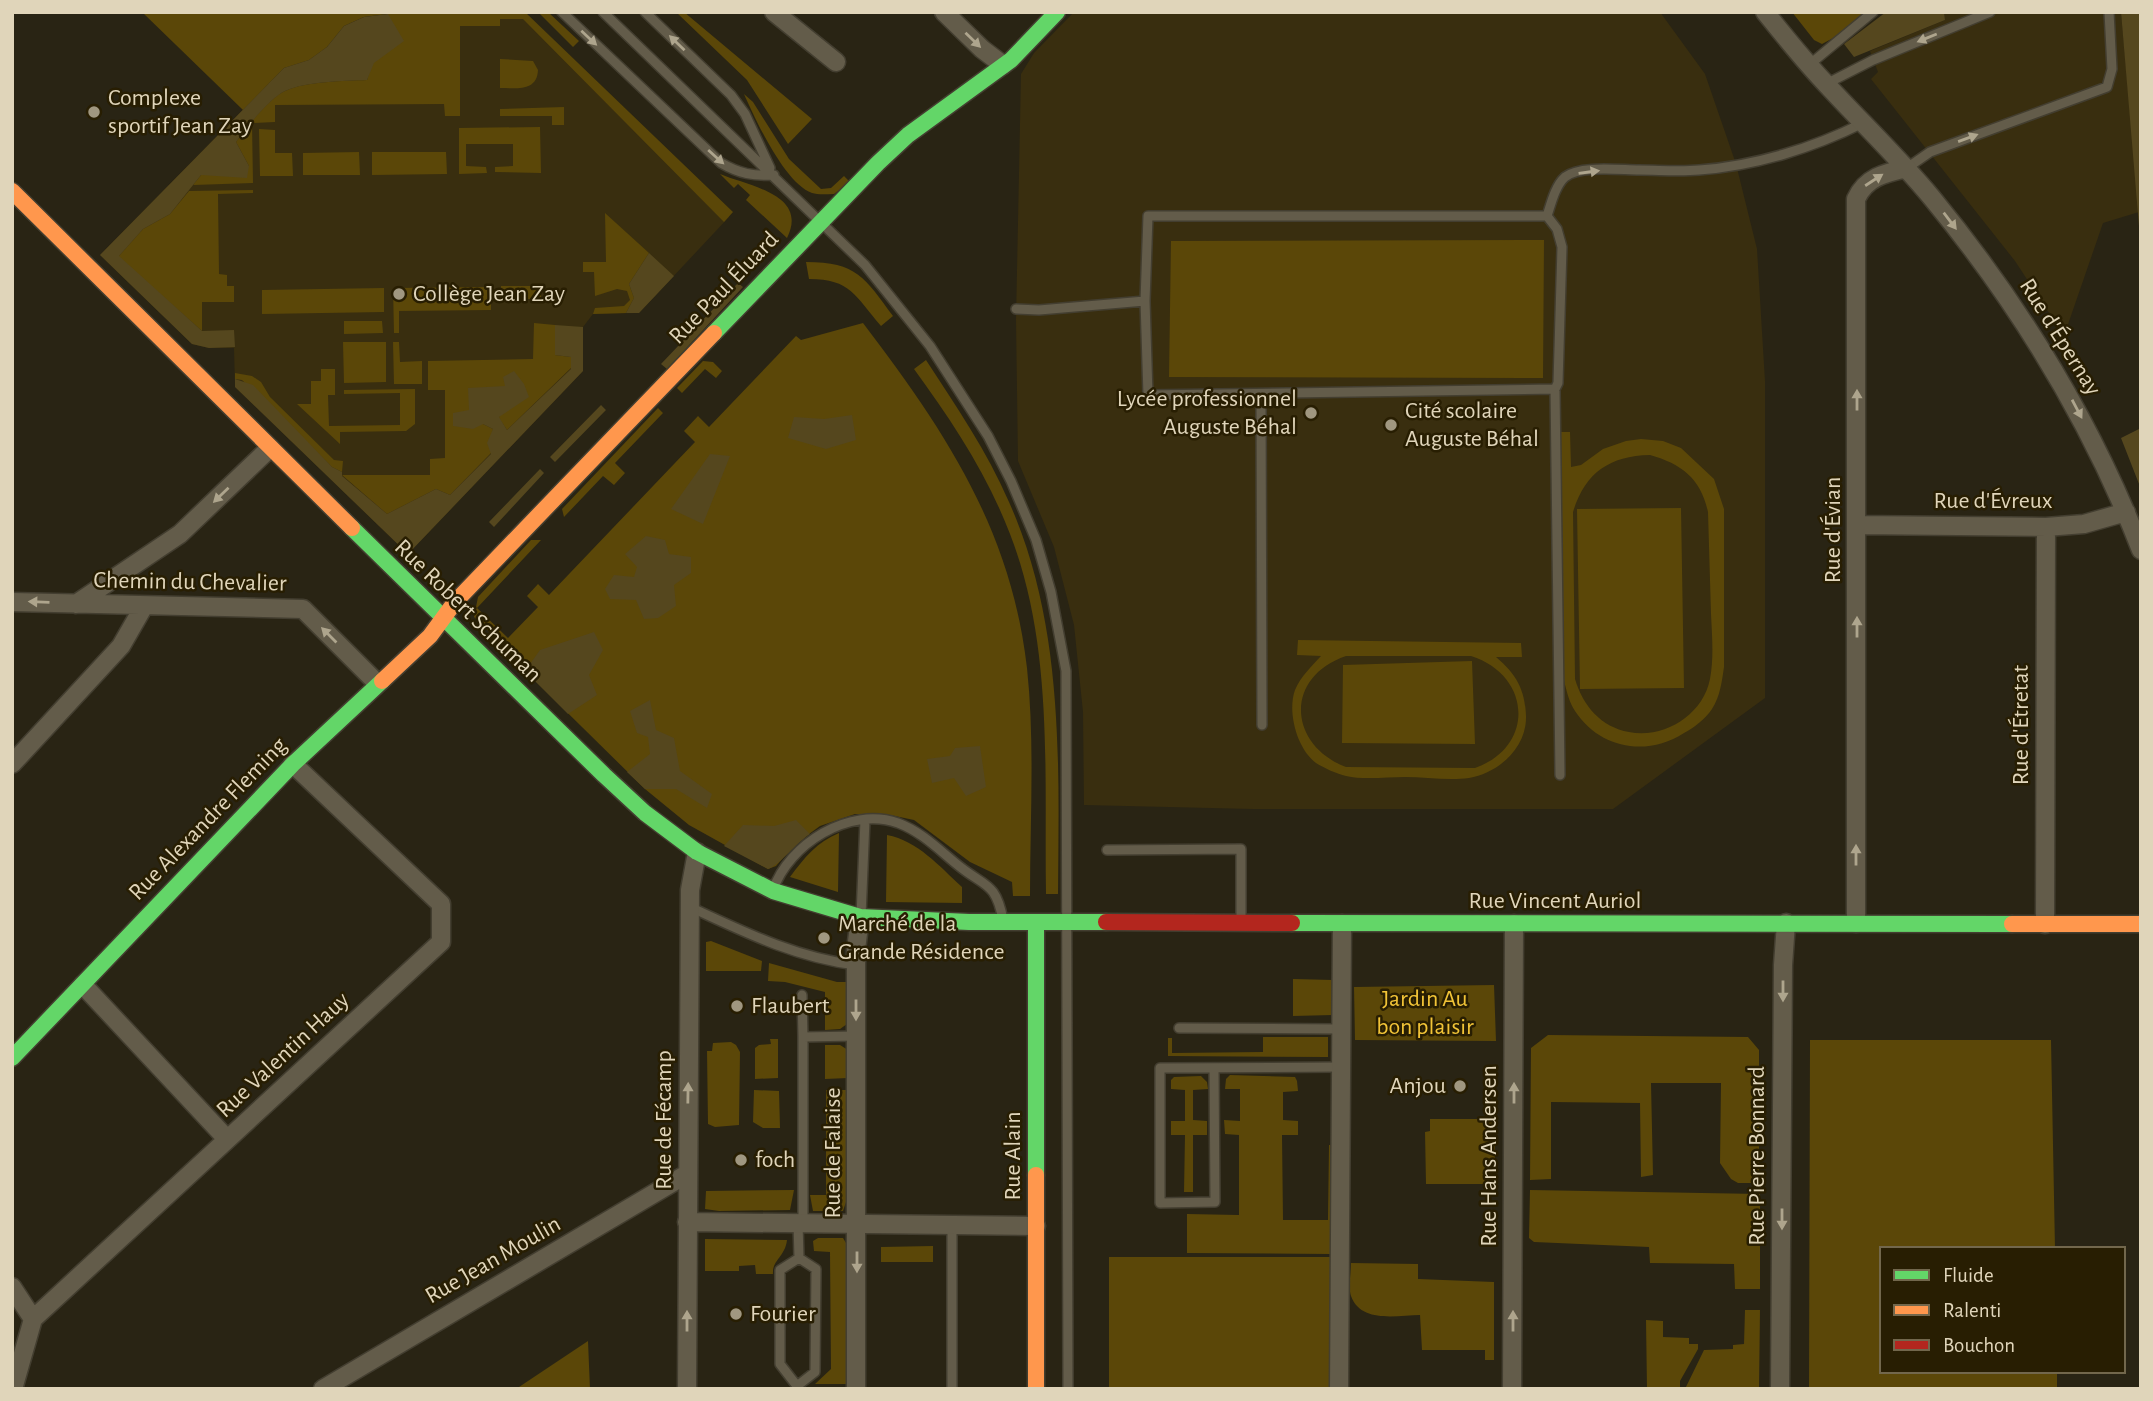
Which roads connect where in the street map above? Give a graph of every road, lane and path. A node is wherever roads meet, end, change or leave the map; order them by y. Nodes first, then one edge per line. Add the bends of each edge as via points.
1 (562, 12) edge
2 (603, 12) edge
3 (645, 12) edge
4 (944, 12) edge
5 (1057, 12) edge
6 (1765, 12) edge
7 (1873, 12) edge
8 (1990, 12) edge
9 (2109, 12) edge
10 (785, 15) edge
11 (836, 62) dead end
12 (1003, 65) junction
13 (1809, 65) junction
14 (1826, 84) junction
15 (1863, 123) junction
16 (1907, 169) junction
17 (774, 176) junction
18 (12, 191) edge
19 (1547, 216) junction
20 (820, 221) junction
21 (1144, 301) junction
22 (1016, 309) dead end
23 (1555, 389) junction
24 (1261, 394) junction
25 (270, 447) junction
26 (2126, 512) junction
27 (1857, 525) junction
28 (2046, 527) junction
29 (2141, 550) edge
30 (12, 602) edge
31 (76, 604) junction
32 (144, 606) junction
33 (443, 618) junction
34 (377, 683) junction
35 (1262, 725) dead end
36 (12, 764) edge
37 (293, 764) junction
38 (1560, 775) dead end
39 (865, 820) junction
40 (1107, 850) dead end
41 (696, 852) junction
42 (773, 891) junction
43 (690, 907) junction
44 (860, 917) junction
45 (970, 922) joint
46 (1004, 922) junction
47 (1036, 923) junction
48 (1068, 923) junction
49 (1241, 923) junction
50 (1342, 923) junction
51 (1786, 923) junction
52 (1856, 923) junction
53 (2045, 923) junction
54 (1514, 924) junction
55 (2141, 924) edge
56 (856, 965) junction
57 (83, 985) junction
58 (802, 995) dead end
59 (1179, 1028) dead end
60 (1341, 1029) junction
61 (857, 1036) junction
62 (803, 1037) junction
63 (12, 1058) edge
64 (1341, 1067) junction
65 (1214, 1068) junction
66 (227, 1139) junction
67 (687, 1174) junction
68 (687, 1222) junction
69 (801, 1223) junction
70 (858, 1224) junction
71 (952, 1225) junction
72 (1036, 1226) junction
73 (799, 1258) junction
74 (12, 1287) edge
75 (33, 1319) junction
76 (797, 1387) edge
77 (13, 1389) edge
78 (323, 1389) edge
79 (687, 1389) edge
80 (856, 1389) edge
81 (952, 1389) edge
82 (1036, 1389) edge
83 (1068, 1389) edge
84 (1339, 1389) edge
85 (1513, 1389) edge
86 (1780, 1389) edge

1 -> 17 lane via 721,163 750,176
2 - 17 lane
17 -> 3 lane via 731,94
4 -> 12 street
5 - 12 street, Rue Paul Éluard
6 - 13 street, Rue d'Épernay
7 - 13 lane
8 -> 14 lane
16 -> 9 lane via 1930,152 2107,87 2112,69
10 - 11 street
12 - 20 street, Rue Paul Éluard via 908,135
13 - 14 street, Rue d'Épernay
14 - 15 street, Rue d'Épernay
15 - 16 street, Rue d'Épernay
19 -> 15 lane via 1566,177 1588,170 1698,170 1736,164 1769,158
16 -> 26 street, Rue d'Épernay via 2003,290 2041,349 2071,396
27 -> 16 street, Rue d'Évian via 1856,199 1872,179
17 - 20 lane
18 - 25 street, Rue Robert Schuman
19 - 21 lane via 1148,216
19 - 23 lane via 1562,247
20 - 33 street, Rue Paul Éluard
20 - 48 lane via 865,265 930,346 988,436 1036,540 1066,671
21 - 22 lane
21 - 24 lane via 1148,395
23 - 24 lane
23 - 38 lane
24 - 35 lane
25 -> 31 street via 180,534
25 - 33 street, Rue Robert Schuman
26 - 28 street, Rue d'Évreux via 2084,524
26 - 29 street, Rue d'Épernay
27 - 28 street, Rue d'Évreux
52 -> 27 street, Rue d'Évian
28 - 53 street, Rue d'Étretat
31 -> 30 street, Chemin du Chevalier
31 - 32 street, Chemin du Chevalier
34 -> 32 street, Chemin du Chevalier via 303,610
32 - 36 street via 121,646
33 - 34 street, Rue Alexandre Fleming via 430,636
33 - 41 street, Rue Robert Schuman via 645,813
34 - 37 street, Rue Alexandre Fleming
37 - 57 street, Rue Alexandre Fleming
37 - 66 street, Rue Valentin Hauy via 441,904 441,942
39 - 42 lane via 820,833 778,876
39 - 44 lane
39 - 46 lane via 895,822 919,833 993,890
40 - 49 lane via 1241,849
41 - 42 street, Rue Robert Schuman
41 - 43 street, Rue de Fécamp
42 - 44 street, Rue Robert Schuman
43 - 56 lane via 781,948
67 -> 43 street, Rue de Fécamp
44 - 45 street, Rue Robert Schuman
44 - 56 street, Rue de Falaise
45 - 46 street, Rue Vincent Auriol
46 - 47 street, Rue Vincent Auriol
47 - 48 street, Rue Vincent Auriol
47 - 72 street, Rue Alain
48 - 49 street, Rue Vincent Auriol
48 - 83 lane
49 - 50 street, Rue Vincent Auriol
50 - 54 street, Rue Vincent Auriol
50 - 60 street
51 - 52 street, Rue Vincent Auriol
51 - 54 street, Rue Vincent Auriol
51 -> 86 street, Rue Pierre Bonnard
52 - 53 street, Rue Vincent Auriol
53 - 55 street, Rue Vincent Auriol
85 -> 54 street, Rue Hans Andersen
56 -> 61 street, Rue de Falaise
57 - 63 street, Rue Alexandre Fleming
57 - 66 street
58 - 62 lane
59 - 60 lane
60 - 64 street
61 - 62 lane
61 - 70 street, Rue de Falaise
62 - 69 lane
64 - 65 lane
64 - 84 street
65 - 65 lane via 1160,1068 1160,1203 1215,1202
66 - 75 street, Rue Valentin Hauy
67 - 68 street, Rue de Fécamp
67 - 78 street, Rue Jean Moulin
68 - 69 street
79 -> 68 street, Rue de Fécamp
69 - 70 street
69 - 73 lane
70 - 71 street
70 -> 80 street, Rue de Falaise
71 - 72 street
71 - 81 lane
72 - 82 street, Rue Alain
73 - 76 lane via 780,1269 780,1364
73 - 76 lane via 816,1269 815,1372
74 - 75 street
75 - 77 street

